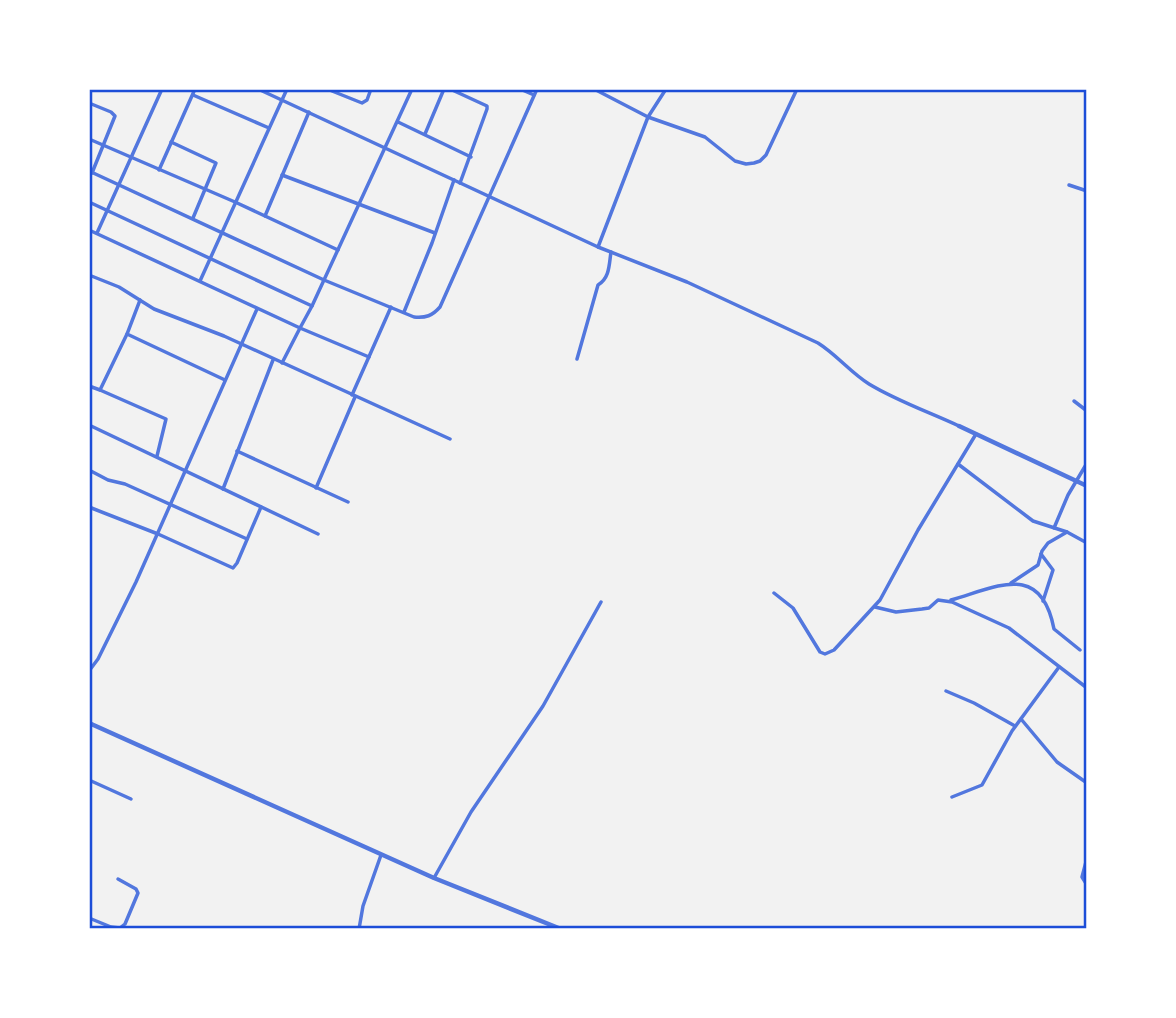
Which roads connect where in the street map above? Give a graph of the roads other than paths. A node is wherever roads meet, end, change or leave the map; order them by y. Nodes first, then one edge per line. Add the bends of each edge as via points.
1 (162, 89) edge
2 (258, 89) edge
3 (287, 89) edge
4 (327, 89) edge
5 (371, 89) edge
6 (412, 89) edge
7 (444, 89) edge
8 (450, 89) edge
9 (520, 89) edge
10 (537, 89) edge
11 (594, 89) edge
12 (666, 89) edge
13 (797, 89) edge
14 (194, 92) edge
15 (534, 95) junction
16 (282, 100) junction
17 (89, 103) edge
18 (309, 112) junction
19 (648, 117) junction
20 (398, 122) junction
21 (269, 128) junction
22 (425, 134) junction
23 (89, 139) edge
24 (171, 142) junction
25 (103, 146) junction
26 (385, 147) junction
27 (471, 157) junction
28 (130, 158) junction
29 (159, 170) junction
30 (90, 172) edge
31 (282, 175) junction
32 (454, 180) junction
33 (460, 183) junction
34 (1069, 185) dead end
35 (119, 186) junction
36 (206, 190) junction
37 (1087, 191) edge
38 (489, 197) junction
39 (89, 202) edge
40 (235, 202) junction
41 (359, 204) junction
42 (107, 211) junction
43 (265, 216) junction
44 (193, 218) junction
45 (89, 230) edge
46 (222, 231) junction
47 (97, 233) junction
48 (435, 233) junction
49 (598, 247) junction
50 (338, 250) junction
51 (611, 252) junction
52 (210, 258) junction
53 (89, 275) edge
54 (324, 280) junction
55 (200, 281) junction
56 (140, 300) junction
57 (312, 306) junction
58 (391, 307) junction
59 (257, 309) junction
60 (404, 313) junction
61 (300, 328) junction
62 (127, 334) junction
63 (241, 344) junction
64 (369, 357) junction
65 (273, 359) junction
66 (577, 359) dead end
67 (282, 363) junction
68 (225, 380) junction
69 (89, 386) edge
70 (100, 390) junction
71 (354, 397) junction
72 (1074, 401) dead end
73 (1087, 411) edge
74 (89, 425) edge
75 (959, 426) joint
76 (976, 434) junction
77 (450, 439) dead end
78 (237, 451) junction
79 (157, 456) junction
80 (1087, 463) edge
81 (958, 464) junction
82 (89, 470) edge
83 (184, 470) junction
84 (1076, 481) junction
85 (1087, 486) edge
86 (316, 488) junction
87 (223, 489) junction
88 (348, 502) dead end
89 (170, 504) junction
90 (89, 507) edge
91 (261, 507) junction
92 (1054, 528) junction
93 (1067, 532) junction
94 (158, 534) junction
95 (318, 534) dead end
96 (248, 539) junction
97 (1087, 543) edge
98 (1041, 554) junction
99 (1011, 583) junction
100 (774, 593) dead end
101 (601, 601) dead end
102 (949, 601) junction
103 (1043, 601) junction
104 (875, 607) junction
105 (1080, 650) dead end
106 (1059, 667) junction
107 (89, 671) edge
108 (1087, 688) edge
109 (946, 691) dead end
110 (1021, 719) junction
111 (89, 723) edge
112 (1015, 726) junction
113 (89, 780) edge
114 (1087, 783) edge
115 (951, 797) dead end
116 (131, 799) dead end
117 (381, 855) junction
118 (1087, 858) edge
119 (118, 878) dead end
120 (434, 878) junction
121 (1087, 885) edge
122 (89, 918) edge
123 (359, 929) edge
124 (561, 929) edge

1 - 28 street
2 - 16 street
3 - 16 street
4 - 5 street via 362,103
6 - 20 street
7 - 22 street
8 - 27 street via 487,106
9 - 15 street
10 - 15 street
11 - 19 street
12 - 19 street
13 - 19 street via 766,155 754,163 734,161 705,137
14 - 21 street
14 - 24 street
15 - 38 street
16 - 18 street
16 - 21 street
17 - 25 street via 115,116
18 - 26 street
18 - 31 street
19 - 49 street
20 - 22 street
20 - 26 street
21 - 40 street
22 - 27 street
23 - 25 street
24 - 29 street
24 - 36 street via 215,161
25 - 28 street
25 - 30 street
26 - 32 street
26 - 41 street
27 - 33 street
28 - 29 street
28 - 35 street
29 - 36 street
30 - 35 street
31 - 41 street
31 - 43 street
32 - 33 street
32 - 48 street
33 - 38 street
34 - 37 street
35 - 42 street
35 - 44 street
36 - 40 street
36 - 44 street
38 - 49 street
38 - 60 street via 440,307 425,318
39 - 42 street
40 - 43 street
40 - 46 street
41 - 48 street
41 - 50 street
42 - 47 street
42 - 52 street
43 - 50 street
44 - 46 street
45 - 47 street
46 - 52 street
46 - 54 street
47 - 55 street
48 - 60 street
49 - 51 street
50 - 54 street
51 - 66 street
51 - 75 street via 818,343 871,385
52 - 55 street
52 - 57 street
53 - 56 street
54 - 57 street
54 - 58 street
55 - 59 street
56 - 62 street
56 - 63 street
57 - 61 street
58 - 60 street
58 - 64 street
59 - 61 street
59 - 63 street
61 - 64 street
61 - 67 street
62 - 68 street
62 - 70 street
63 - 65 street
63 - 68 street
64 - 71 street
65 - 67 street
65 - 78 street
67 - 71 street
68 - 83 street
69 - 70 street
70 - 79 street via 166,419
71 - 77 street
71 - 86 street
72 - 73 street
74 - 79 street
75 - 76 street
76 - 81 street
76 - 84 street
78 - 86 street
78 - 87 street
79 - 83 street
80 - 84 street
81 - 92 street via 1023,514
81 - 104 street
82 - 89 street
83 - 87 street
83 - 89 street
84 - 85 street
84 - 92 street
86 - 88 street
87 - 91 street
89 - 94 street
89 - 96 street
90 - 94 street
91 - 95 street
91 - 96 street
92 - 93 street
93 - 97 street
93 - 98 street via 1048,543
94 - 96 street via 233,568
94 - 107 street
98 - 99 street via 1038,565
98 - 103 street via 1053,569
99 - 102 street
99 - 103 street via 1027,584
100 - 104 street via 793,608 825,654
101 - 120 street via 543,706 471,813
102 - 104 street via 896,612
102 - 106 street via 1009,628
103 - 105 street via 1054,629
106 - 108 street
106 - 110 street
109 - 112 street
110 - 112 street
110 - 114 street via 1057,762
111 - 117 street
112 - 115 street via 982,785
113 - 116 street
117 - 120 street
117 - 123 street
118 - 121 street via 1082,877
119 - 122 street via 138,893 124,924 111,927
120 - 124 street

